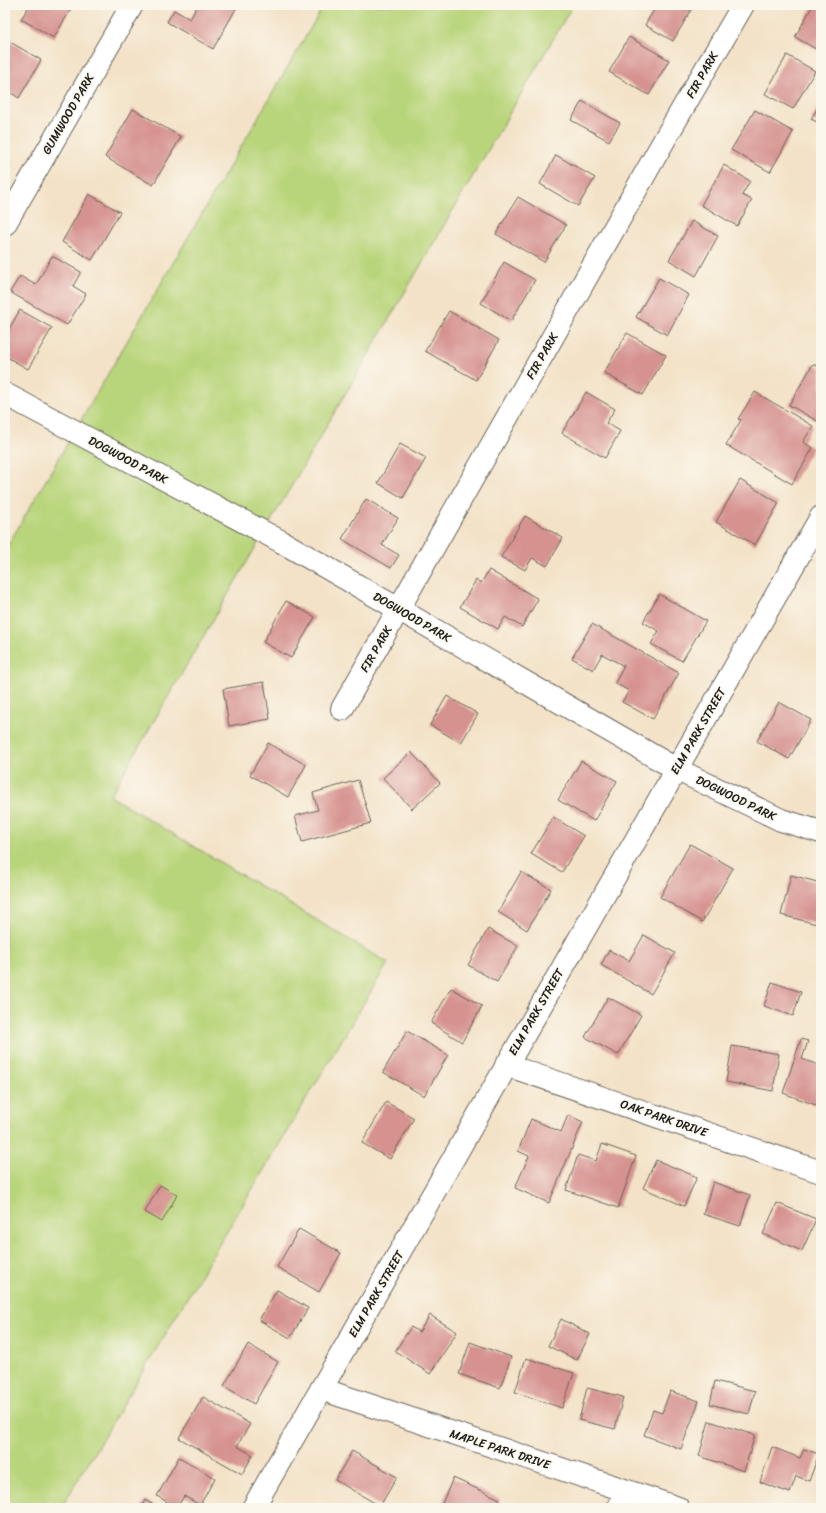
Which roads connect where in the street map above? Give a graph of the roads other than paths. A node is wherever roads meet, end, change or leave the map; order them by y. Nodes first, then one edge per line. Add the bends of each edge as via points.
1 (132, 5) edge
2 (743, 5) edge
3 (5, 224) edge
4 (5, 394) edge
5 (821, 517) edge
6 (399, 609) junction
7 (342, 709) dead end
8 (676, 769) junction
9 (821, 832) edge
10 (506, 1065) junction
11 (821, 1172) edge
12 (321, 1389) junction
13 (623, 1500) edge
14 (253, 1508) edge
15 (678, 1508) edge

1 - 3 street, GUMWOOD PARK
2 - 6 street, FIR PARK
4 - 6 street, DOGWOOD PARK via 282,542
5 - 8 street, ELM PARK STREET
6 - 7 street, FIR PARK
6 - 8 street, DOGWOOD PARK
8 - 9 street, DOGWOOD PARK via 781,820
8 - 10 street, ELM PARK STREET
10 - 11 street, OAK PARK DRIVE
10 - 12 street, ELM PARK STREET
12 - 13 street, MAPLE PARK DRIVE
12 - 14 street, ELM PARK STREET
13 - 15 street, MAPLE PARK DRIVE

